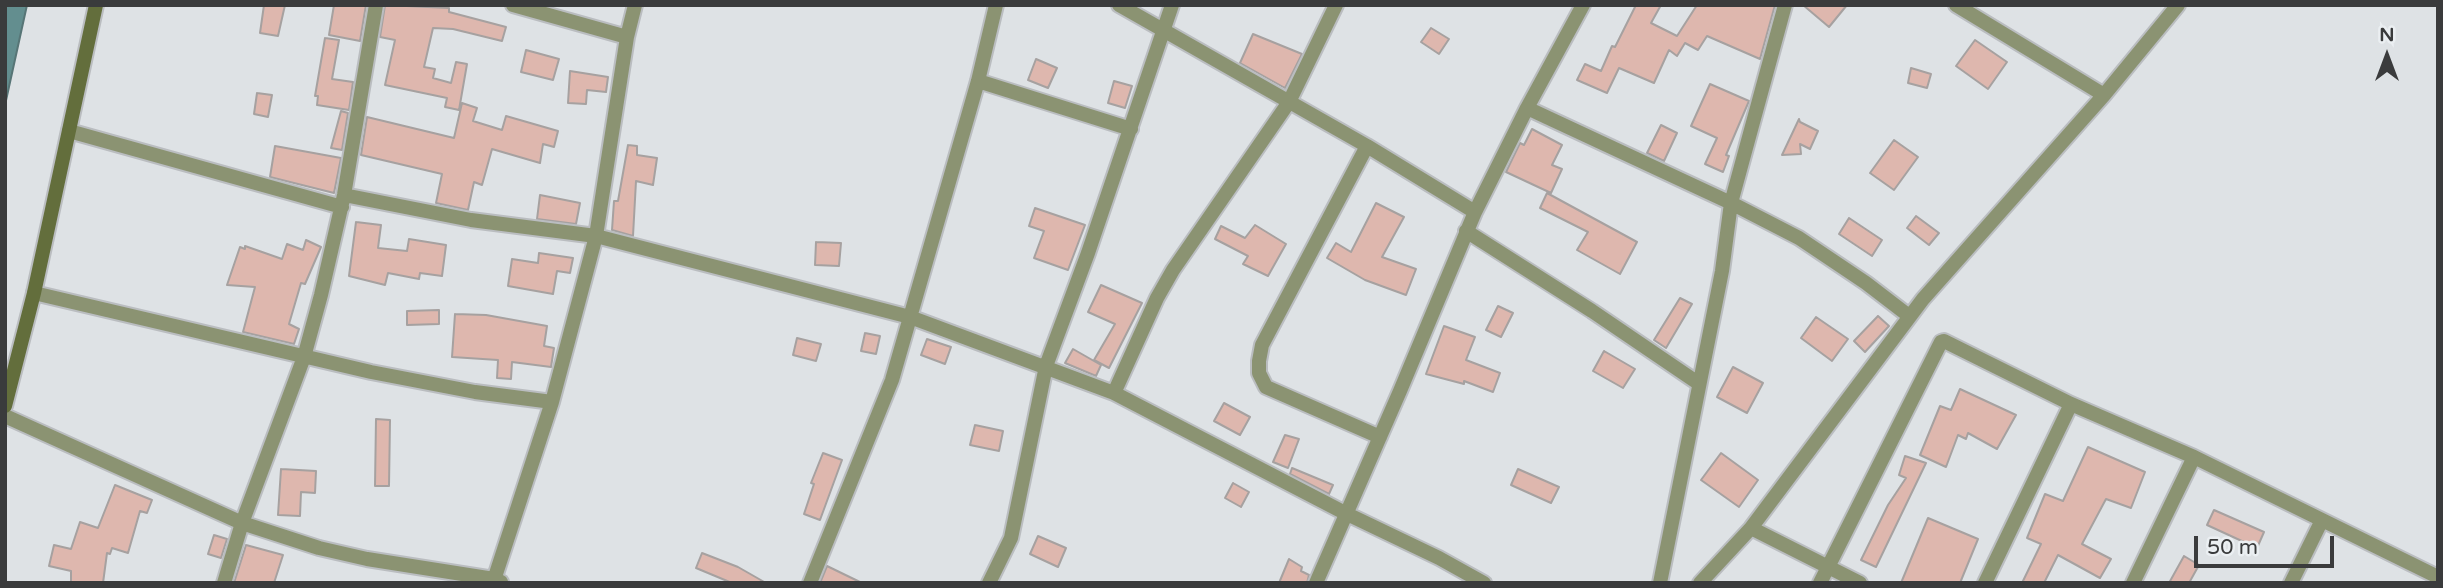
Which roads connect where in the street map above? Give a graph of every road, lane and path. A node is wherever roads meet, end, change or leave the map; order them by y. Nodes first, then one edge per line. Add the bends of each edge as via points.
1 (96, 5) edge
2 (376, 5) edge
3 (513, 5) edge
4 (635, 5) edge
5 (996, 5) edge
6 (1119, 5) edge
7 (1172, 5) edge
8 (1336, 5) edge
9 (1583, 5) edge
10 (1785, 5) edge
11 (1956, 5) edge
12 (2178, 5) edge
13 (1163, 29) junction
14 (627, 37) junction
15 (978, 80) junction
16 (2104, 95) junction
17 (1290, 102) junction
18 (1527, 108) junction
19 (1131, 129) junction
20 (69, 131) junction
21 (1367, 146) junction
22 (343, 201) junction
23 (1731, 203) junction
24 (1475, 212) junction
25 (1466, 231) junction
26 (596, 236) junction
27 (34, 293) junction
28 (1909, 316) junction
29 (910, 317) junction
30 (304, 357) junction
31 (1046, 366) junction
32 (1698, 383) junction
33 (1114, 393) junction
34 (552, 402) junction
35 (2071, 404) junction
36 (5, 406) edge
37 (5, 416) edge
38 (1380, 437) junction
39 (2194, 457) junction
40 (1345, 513) junction
41 (2322, 520) junction
42 (242, 523) junction
43 (1751, 528) junction
44 (1827, 568) junction
45 (2436, 579) edge
46 (496, 581) edge
47 (224, 583) edge
48 (810, 583) edge
49 (989, 583) edge
50 (1315, 583) edge
51 (1484, 583) edge
52 (1660, 583) edge
53 (1700, 583) edge
54 (1820, 583) edge
55 (1860, 583) edge
56 (1985, 583) edge
57 (2133, 583) edge
58 (2291, 583) edge

1 - 20 main road
2 - 22 street
3 - 14 street
4 - 14 street
5 - 15 street
6 - 13 street
7 - 13 street
8 - 17 street
9 - 18 street
10 - 23 street
11 - 16 street
12 - 16 street
13 - 17 street
13 - 19 street
14 - 26 street
15 - 19 street
15 - 29 street
16 - 28 street
17 - 21 street
17 - 33 street via 1173,270
18 - 23 street
18 - 24 street
19 - 31 street
20 - 22 street
20 - 27 main road
21 - 24 street
21 - 38 street via 1262,345 1259,373 1266,387
22 - 26 street
22 - 30 street
23 - 28 street via 1799,238
23 - 32 street
24 - 25 street
25 - 32 street
25 - 38 street
26 - 29 street
26 - 34 street
27 - 30 street
27 - 36 main road
28 - 43 street
29 - 31 street
29 - 48 street via 881,411
30 - 34 street via 475,392
30 - 42 street
31 - 33 street
31 - 49 street via 1011,538
32 - 52 street
33 - 40 street
34 - 46 street
35 - 39 street
35 - 44 street via 1948,341 1941,342
35 - 56 street
37 - 42 street
38 - 40 street
39 - 41 street
39 - 57 street
40 - 50 street
40 - 51 street
41 - 45 street
41 - 58 street
42 - 46 street via 367,559
42 - 47 street
43 - 44 street
43 - 53 street
44 - 54 street
44 - 55 street

